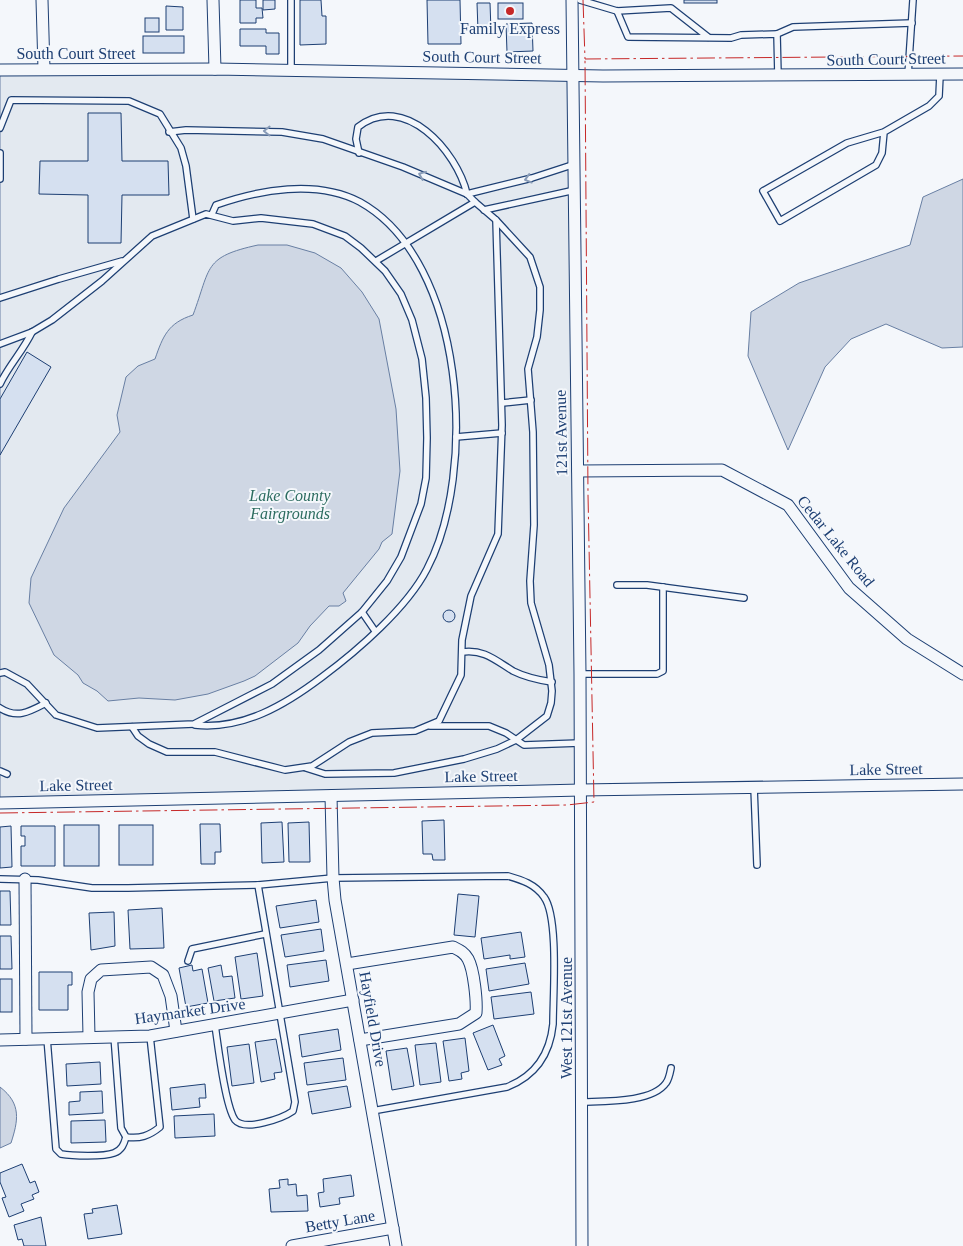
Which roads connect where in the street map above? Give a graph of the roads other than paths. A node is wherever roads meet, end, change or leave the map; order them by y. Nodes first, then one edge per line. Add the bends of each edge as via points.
1 (42, 0) edge
2 (213, 0) edge
3 (291, 0) edge
4 (572, 0) edge
5 (580, 0) edge
6 (913, 0) edge
7 (617, 11) junction
8 (912, 23) junction
9 (777, 34) junction
10 (708, 37) junction
11 (44, 69) junction
12 (214, 69) junction
13 (0, 70) edge
14 (291, 70) junction
15 (963, 74) edge
16 (574, 75) junction
17 (940, 75) junction
18 (908, 76) junction
19 (778, 77) junction
20 (0, 128) edge
21 (169, 132) junction
22 (884, 132) junction
23 (0, 153) edge
24 (359, 153) junction
25 (574, 164) junction
26 (0, 179) edge
27 (575, 190) junction
28 (467, 194) junction
29 (475, 202) junction
30 (484, 210) junction
31 (212, 214) junction
32 (193, 219) junction
33 (496, 220) junction
34 (404, 243) junction
35 (124, 261) junction
36 (376, 262) junction
37 (0, 298) edge
38 (32, 332) junction
39 (0, 344) edge
40 (0, 384) edge
41 (531, 400) junction
42 (502, 403) junction
43 (502, 433) junction
44 (456, 437) junction
45 (578, 470) junction
46 (617, 586) dead end
47 (663, 587) junction
48 (744, 598) dead end
49 (362, 612) junction
50 (375, 631) junction
51 (462, 652) junction
52 (0, 673) edge
53 (580, 674) junction
54 (963, 674) edge
55 (552, 682) junction
56 (46, 704) junction
57 (0, 708) edge
58 (194, 724) junction
59 (426, 726) junction
60 (132, 727) junction
61 (516, 740) junction
62 (580, 743) junction
63 (304, 767) junction
64 (0, 771) edge
65 (7, 774) dead end
66 (963, 784) edge
67 (754, 788) junction
68 (581, 790) junction
69 (330, 796) junction
70 (0, 803) edge
71 (757, 865) dead end
72 (332, 878) junction
73 (0, 879) edge
74 (25, 879) junction
75 (258, 885) junction
76 (266, 934) junction
77 (188, 961) dead end
78 (347, 964) junction
79 (353, 1000) junction
80 (280, 1014) junction
81 (215, 1025) junction
82 (176, 1031) junction
83 (89, 1036) junction
84 (114, 1036) junction
85 (150, 1036) junction
86 (26, 1038) junction
87 (48, 1038) junction
88 (0, 1040) edge
89 (360, 1040) junction
90 (671, 1068) dead end
91 (582, 1102) junction
92 (372, 1111) junction
93 (126, 1137) junction
94 (393, 1228) junction
95 (292, 1246) edge
96 (396, 1246) edge
97 (582, 1246) edge

1 - 11 street
2 - 12 street
3 - 14 lane
4 - 16 street, 121st Avenue
5 - 7 lane
6 - 8 lane
7 - 10 lane via 671,8
7 - 10 lane via 628,37
8 - 9 lane via 793,27
8 - 18 lane
9 - 10 lane
9 - 19 lane
11 - 12 street, South Court Street
11 - 13 street, South Court Street
12 - 14 street, South Court Street
14 - 16 street, South Court Street
15 - 17 street, South Court Street
16 - 19 street, South Court Street
16 - 25 street, 121st Avenue
17 - 18 street, South Court Street
17 - 22 lane via 939,96 935,101
18 - 19 street, South Court Street
20 - 21 lane via 11,100 129,101 160,114
24 -> 21 lane via 323,139 282,132
21 - 32 lane via 181,148 186,166
22 - 22 lane via 847,144 763,191 780,221 876,165 882,153
23 - 26 lane
28 -> 24 lane via 403,167
24 - 28 lane via 358,127 368,119 407,119 427,131 452,157 464,178
25 - 27 street, 121st Avenue
25 -> 28 lane
27 - 30 lane
27 - 45 street, 121st Avenue
28 - 29 lane
29 - 30 lane
29 - 34 lane
30 - 33 lane
31 - 32 lane
31 - 34 lane via 216,205 247,194 276,190 330,192 360,202 393,229
31 - 36 lane via 233,221 262,218 313,224 345,236
32 - 35 lane via 152,236
33 - 41 lane via 530,257 540,287 537,337 528,369
33 - 42 lane
34 - 36 lane
34 - 44 lane via 433,294 443,320 452,366
35 - 37 lane
35 - 38 lane via 52,320
36 - 49 lane via 402,294 422,358 426,478 421,504 401,557
38 - 39 lane
38 - 40 lane
41 - 42 lane
41 - 55 lane via 534,525 531,603
42 - 43 lane
43 - 44 lane
43 - 51 lane via 498,534 471,596
44 - 50 lane via 446,516 428,569 409,597
45 - 53 street, 121st Avenue
45 - 54 street, Cedar Lake Road via 722,470 788,505 849,588 906,639
46 - 47 lane
47 - 48 lane
47 - 53 lane via 663,671 657,674
49 - 50 lane
49 - 58 lane via 319,650 272,684
50 - 58 lane via 334,669 272,709 232,723
51 - 55 lane via 473,650 488,654 514,671
51 - 59 lane via 461,676 439,721
52 - 56 lane via 5,672 27,684
53 - 62 street, 121st Avenue
55 - 61 lane via 552,703 547,716
56 - 57 lane via 27,714 8,713
56 - 60 lane via 56,715 82,724 97,728
58 - 60 lane
59 - 61 lane via 489,726
59 - 63 lane via 415,731 372,733 348,742 312,766
60 - 63 lane via 138,736 166,752 215,752 285,770
61 - 62 lane via 524,745
61 - 63 lane via 464,758 394,773 325,774
62 - 68 street, 121st Avenue
64 - 65 lane
66 - 67 street, Lake Street
67 - 68 street, Lake Street
67 - 71 lane
68 - 69 street, Lake Street
68 - 91 street, West 121st Avenue
69 - 70 street, Lake Street
69 - 72 street, Hayfield Drive
72 - 75 lane
72 - 78 street, Hayfield Drive
72 - 92 lane via 508,876 536,887 545,898 552,921 551,1040 534,1070 522,1081 507,1087
73 - 74 lane
74 - 75 lane via 92,888
74 - 86 street
75 - 76 lane
76 - 77 lane via 192,949
76 - 80 lane
78 - 79 street, Hayfield Drive
78 - 89 street via 453,947 462,951 469,960 477,1004 476,1013 458,1024
79 - 80 street, Haymarket Drive
79 - 89 street, Hayfield Drive
80 - 81 street, Haymarket Drive
80 - 81 lane via 295,1102 293,1111 285,1116 260,1123 241,1124 235,1119 228,1100
81 - 82 street, Haymarket Drive
82 - 83 street via 171,996 163,975 151,967 102,970 91,979 88,992
82 - 85 street, Haymarket Drive
83 - 84 street, Haymarket Drive
83 - 87 street, Haymarket Drive
84 - 85 street, Haymarket Drive
84 - 93 lane via 121,1128
85 - 93 lane via 160,1127 149,1136
86 - 87 street, Haymarket Drive
86 - 88 street, Haymarket Drive
87 - 93 lane via 56,1149 60,1154 69,1156 114,1154 122,1148
89 - 92 street, Hayfield Drive
90 - 91 lane via 666,1083 654,1092 636,1098
91 - 97 street, West 121st Avenue
92 - 94 street, Hayfield Drive
94 - 95 street, Betty Lane
94 - 96 street, Hayfield Drive

